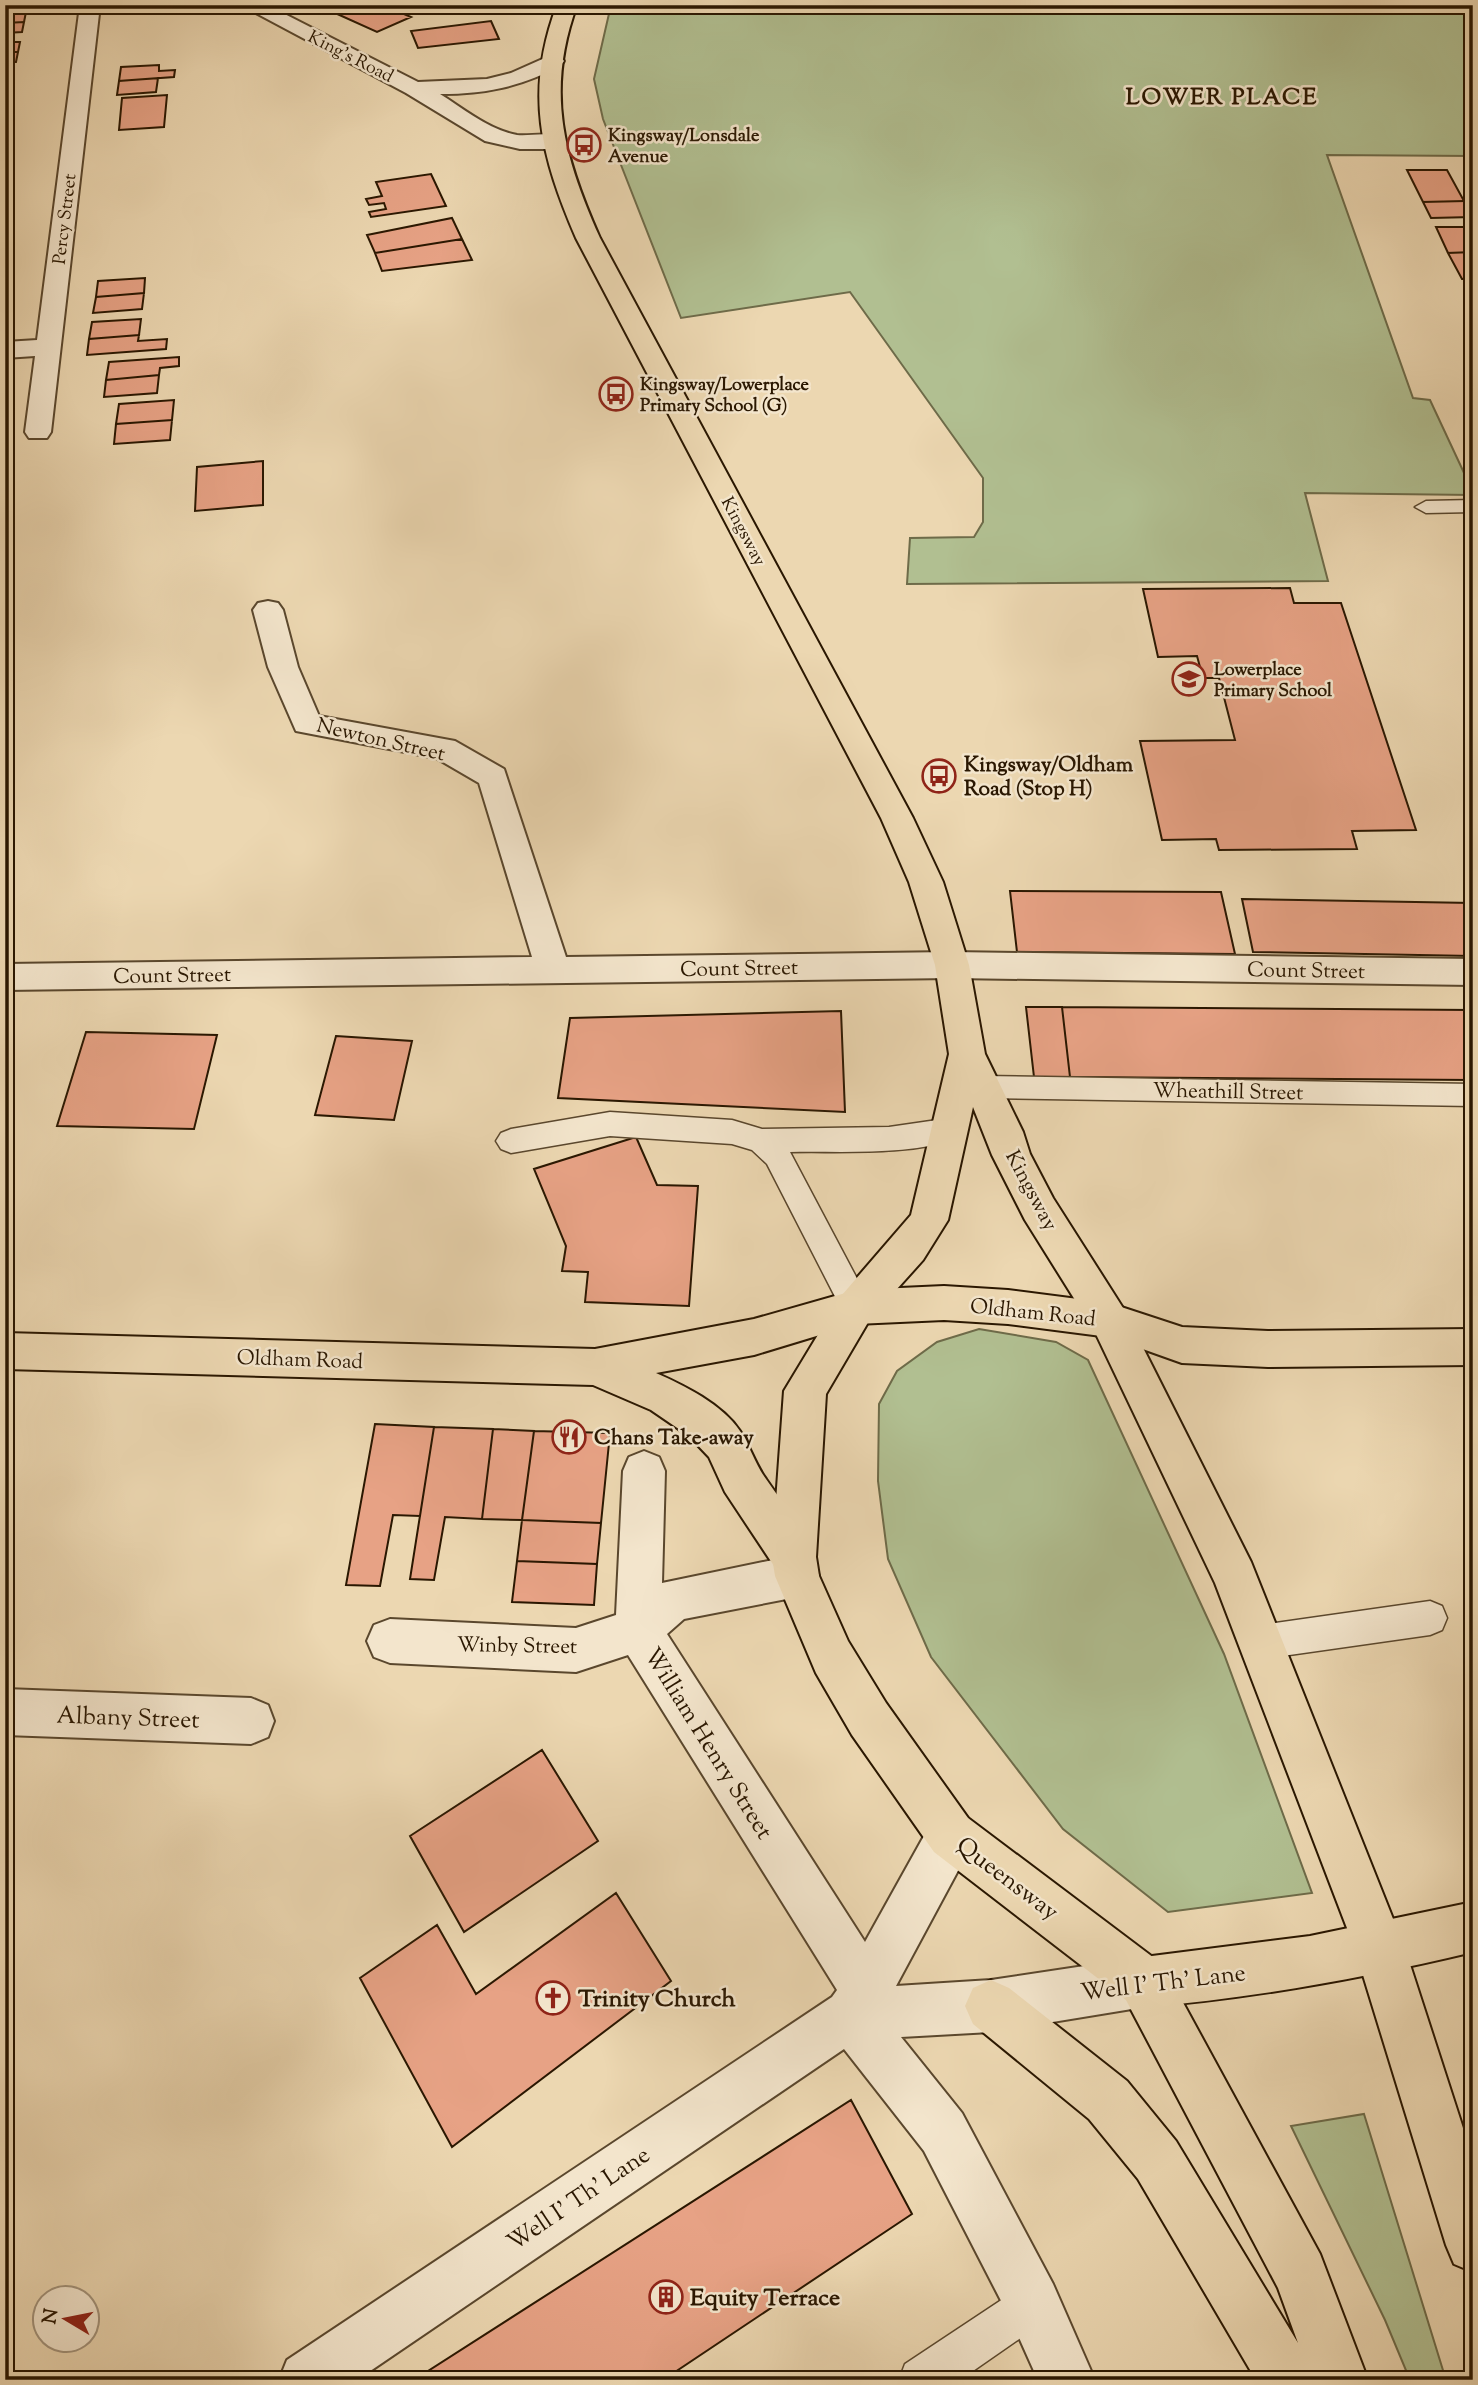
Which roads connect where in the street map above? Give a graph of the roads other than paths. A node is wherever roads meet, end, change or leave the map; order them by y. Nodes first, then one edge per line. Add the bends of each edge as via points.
1 (90, 5) edge
2 (251, 5) edge
3 (567, 5) edge
4 (554, 61) junction
5 (414, 88) junction
6 (553, 142) junction
7 (48, 347) junction
8 (5, 351) edge
9 (38, 432) dead end
10 (1473, 506) edge
11 (1426, 507) dead end
12 (268, 610) dead end
13 (952, 965) junction
14 (552, 970) junction
15 (1473, 972) edge
16 (5, 977) edge
17 (975, 1070) junction
18 (1473, 1095) edge
19 (951, 1130) junction
20 (511, 1141) dead end
21 (762, 1141) junction
22 (856, 1307) junction
23 (1109, 1320) junction
24 (1473, 1347) edge
25 (5, 1351) edge
26 (595, 1367) junction
27 (645, 1471) dead end
28 (796, 1567) junction
29 (1430, 1618) dead end
30 (638, 1630) junction
31 (390, 1641) dead end
32 (1261, 1642) junction
33 (5, 1712) edge
34 (251, 1721) dead end
35 (951, 1835) junction
36 (1473, 1927) edge
37 (1380, 1949) junction
38 (1144, 1982) junction
39 (858, 2003) junction
40 (991, 2006) junction
41 (1469, 2209) edge
42 (1033, 2304) junction
43 (307, 2380) edge
44 (921, 2380) edge
45 (1067, 2380) edge
46 (1288, 2380) edge
47 (1340, 2380) edge

1 - 7 street, Percy Street
2 - 5 street, King's Road
3 - 4 main road, Kingsway
4 - 5 street, King's Road via 524,79 477,89
4 - 6 main road, Kingsway
5 - 6 street, King's Road via 493,136
6 - 13 main road, Kingsway via 569,196 589,238 897,818 926,882
7 - 8 street
7 - 9 street, Percy Street
10 - 11 lane
12 - 14 street, Newton Street via 283,667 307,724 444,750 493,777
13 - 14 street, Count Street
13 - 15 street, Count Street
13 - 17 main road, Kingsway
14 - 16 street, Count Street
17 - 18 lane, Wheathill Street
17 - 19 main road, Kingsway
17 - 23 main road, Kingsway via 1039,1209
19 - 21 lane via 889,1139
19 - 22 main road, Kingsway via 929,1220
20 - 21 lane via 610,1124 732,1132
21 - 22 lane via 777,1156
22 - 23 main road, Oldham Road via 944,1303
22 - 26 main road, Oldham Road via 754,1337
22 - 28 main road, Queensway via 805,1391
23 - 24 main road, Oldham Road via 1182,1345
23 - 32 main road via 1235,1577
25 - 26 main road, Oldham Road
26 - 28 main road, Oldham Road via 666,1396 704,1423 725,1444 740,1478
27 - 30 street, William Henry Street
28 - 30 street, Winby Street via 673,1600
28 - 35 main road, Queensway via 832,1657 869,1719
29 - 32 lane
30 - 31 street, Winby Street via 576,1650
30 - 39 street, William Henry Street
32 - 37 main road
33 - 34 street, Albany Street
35 - 38 main road, Queensway
35 - 39 street, Well I' Th' Lane
36 - 37 main road, Well I' Th' Lane
37 - 38 main road, Well I' Th' Lane via 1226,1976
37 - 41 main road
38 - 40 street, Well I' Th' Lane
38 - 47 main road, Queensway via 1300,2274
39 - 40 street, Well I' Th' Lane
39 - 42 street, William Henry Street via 943,2132
39 - 43 street, Well I' Th' Lane
40 - 46 main road via 1108,2100 1157,2160
42 - 44 lane
42 - 45 street, William Henry Street

